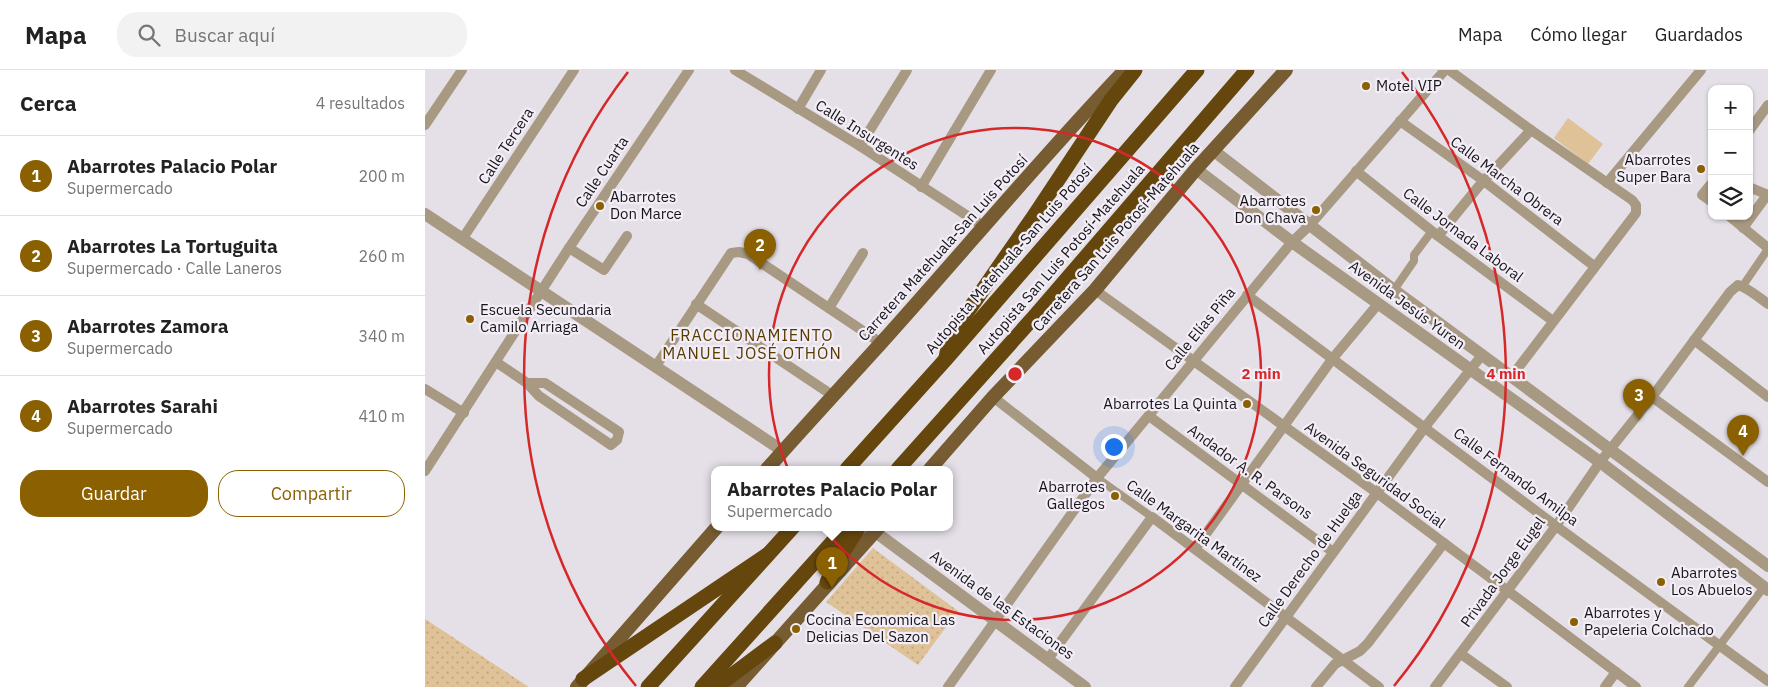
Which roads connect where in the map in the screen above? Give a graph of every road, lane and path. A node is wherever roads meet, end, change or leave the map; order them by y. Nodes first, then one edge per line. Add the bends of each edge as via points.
1 (462, 70) edge
2 (574, 70) edge
3 (689, 70) edge
4 (735, 70) edge
5 (821, 70) edge
6 (907, 70) edge
7 (991, 70) edge
8 (1125, 70) edge
9 (1135, 70) edge
10 (1197, 70) edge
11 (1247, 70) edge
12 (1286, 70) edge
13 (1447, 70) edge
14 (1701, 70) edge
15 (1768, 105) edge
16 (798, 109) junction
17 (1764, 118) edge
18 (1400, 121) junction
19 (425, 124) edge
20 (1531, 130) junction
21 (1750, 130) edge
22 (860, 146) junction
23 (1214, 151) junction
24 (1197, 169) junction
25 (1355, 171) junction
26 (1484, 182) junction
27 (1607, 183) junction
28 (921, 187) junction
29 (1708, 188) edge
30 (1753, 189) edge
31 (1768, 195) edge
32 (1708, 199) edge
33 (425, 214) edge
34 (1734, 220) edge
35 (983, 226) junction
36 (1309, 226) junction
37 (1743, 228) junction
38 (1143, 232) junction
39 (1435, 234) junction
40 (627, 236) dead end
41 (463, 238) junction
42 (1292, 242) junction
43 (569, 248) junction
44 (1768, 248) edge
45 (863, 253) dead end
46 (1139, 255) dead end
47 (1594, 266) junction
48 (1740, 286) junction
49 (1095, 290) junction
50 (1394, 290) junction
51 (541, 291) junction
52 (1247, 295) junction
53 (696, 304) junction
54 (1378, 304) junction
55 (1768, 304) edge
56 (829, 308) junction
57 (1553, 321) junction
58 (1693, 340) junction
59 (881, 342) junction
60 (1483, 355) junction
61 (1333, 358) junction
62 (946, 359) junction
63 (1193, 360) junction
64 (496, 362) junction
65 (656, 366) junction
66 (1470, 370) junction
67 (1512, 376) junction
68 (527, 383) junction
69 (425, 389) edge
70 (832, 395) junction
71 (993, 397) junction
72 (1652, 397) junction
73 (1768, 397) edge
74 (463, 413) junction
75 (1149, 416) junction
76 (1284, 427) junction
77 (1425, 427) junction
78 (1610, 449) junction
79 (783, 451) junction
80 (1600, 462) junction
81 (770, 466) edge
82 (850, 466) edge
83 (901, 466) edge
84 (933, 466) edge
85 (425, 471) edge
86 (1097, 478) junction
87 (1768, 482) edge
88 (1241, 484) junction
89 (1377, 493) junction
90 (1152, 516) junction
91 (1556, 526) junction
92 (713, 531) edge
93 (789, 531) edge
94 (842, 531) edge
95 (856, 531) edge
96 (875, 531) edge
97 (880, 531) edge
98 (1444, 544) junction
99 (1195, 549) junction
100 (1333, 552) junction
101 (767, 555) junction
102 (1768, 566) edge
103 (827, 582) junction
104 (1766, 588) edge
105 (1507, 591) junction
106 (1286, 618) junction
107 (995, 621) junction
108 (775, 643) junction
109 (1720, 646) junction
110 (1461, 654) junction
111 (1048, 659) junction
112 (1343, 660) junction
113 (1616, 672) junction
114 (1768, 681) edge
115 (580, 683) edge
116 (648, 687) edge
117 (702, 687) edge
118 (716, 687) edge
119 (736, 687) edge
120 (948, 687) edge
121 (1085, 687) edge
122 (1235, 687) edge
123 (1316, 687) edge
124 (1379, 687) edge
125 (1435, 687) edge
126 (1507, 687) edge
127 (1605, 687) edge
128 (1636, 687) edge
129 (1688, 687) edge

1 - 19 street
2 - 41 street, Calle Tercera
3 - 43 street, Calle Cuarta
4 - 16 street, Calle Insurgentes
5 - 16 street
6 - 22 street
7 - 28 street
8 - 35 main road, Carretera Matehuala-San Luis Potosí
9 - 62 highway via 1111,100 950,337
10 - 62 highway, Autopista Matehuala-San Luis Potosí
11 - 83 highway, Autopista San Luis Potosí-Matehuala
12 - 23 main road, Carretera San Luis Potosí-Matehuala
13 - 18 street, Calle Elías Piña
13 - 20 street
14 - 27 street
15 - 17 street
16 - 22 street, Calle Insurgentes
17 - 21 street
18 - 25 street, Calle Elías Piña
18 - 26 street, Calle Marcha Obrera
20 - 26 street
20 - 27 street
22 - 28 street, Calle Insurgentes
23 - 24 main road, Carretera San Luis Potosí-Matehuala
23 - 36 street, Avenida Jesús Yuren
24 - 38 main road, Carretera San Luis Potosí-Matehuala
24 - 42 street, Avenida Jesús Yuren
25 - 36 street, Calle Elías Piña
25 - 39 street, Calle Jornada Laboral
26 - 39 street
26 - 47 street, Calle Marcha Obrera
27 - 47 street via 1632,200 1636,205 1635,213
28 - 35 street, Calle Insurgentes
29 - 32 street via 1702,195
30 - 31 street
31 - 37 street
33 - 41 street
34 - 37 street
35 - 59 main road, Carretera Matehuala-San Luis Potosí
36 - 42 street, Calle Elías Piña
36 - 50 street, Avenida Jesús Yuren
37 - 44 street
38 - 46 main road
38 - 49 main road, Carretera San Luis Potosí-Matehuala
39 - 50 street via 1414,255 1414,261
39 - 57 street, Calle Jornada Laboral
40 - 43 street via 604,270
41 - 51 street
42 - 52 street, Calle Elías Piña
42 - 54 street, Avenida Jesús Yuren
43 - 51 street, Calle Cuarta
44 - 48 street
45 - 56 street
47 - 57 street
48 - 55 street
48 - 58 street, Privada Jorge Eugel via 1730,292
49 - 63 street, Avenida Seguridad Social
49 - 71 main road, Carretera San Luis Potosí-Matehuala
50 - 60 street, Avenida Jesús Yuren
51 - 64 street, Calle Cuarta
51 - 65 street
52 - 61 street, Calle Fernando Amilpa
52 - 63 street, Calle Elías Piña
53 - 56 street via 731,254 739,252 748,254
53 - 65 street
53 - 70 street
54 - 61 street
54 - 66 street, Avenida Jesús Yuren
56 - 59 street
57 - 67 street
58 - 72 street, Privada Jorge Eugel
58 - 73 street
59 - 70 main road, Carretera Matehuala-San Luis Potosí
60 - 66 street, Calle Derecho de Huelga
60 - 67 street, Avenida Jesús Yuren
61 - 76 street
61 - 77 street, Calle Fernando Amilpa
62 - 82 highway, Autopista Matehuala-San Luis Potosí
63 - 75 street, Calle Elías Piña
63 - 76 street, Avenida Seguridad Social
64 - 68 street
64 - 74 street, Calle Cuarta
65 - 79 street
66 - 77 street, Calle Derecho de Huelga
66 - 80 street, Avenida Jesús Yuren
67 - 78 street, Avenida Jesús Yuren
68 - 68 street via 539,396 611,444 617,440 619,432 545,382
69 - 74 street
70 - 79 main road, Carretera Matehuala-San Luis Potosí
71 - 84 main road, Carretera San Luis Potosí-Matehuala
71 - 86 street, Calle Margarita Martínez
72 - 78 street, Privada Jorge Eugel
72 - 87 street
74 - 85 street, Calle Cuarta
75 - 86 street, Calle Elías Piña
75 - 88 street, Andador A. R. Parsons
76 - 88 street
76 - 89 street, Avenida Seguridad Social
77 - 89 street, Calle Derecho de Huelga
77 - 91 street, Calle Fernando Amilpa
78 - 80 street, Privada Jorge Eugel
78 - 102 street, Avenida Jesús Yuren
79 - 81 main road, Carretera Matehuala-San Luis Potosí
80 - 91 street, Privada Jorge Eugel
80 - 104 street, Avenida Jesús Yuren
86 - 90 street, Calle Margarita Martínez
86 - 107 street, Calle Elías Piña
88 - 99 street
88 - 100 street, Andador A. R. Parsons
89 - 98 street, Avenida Seguridad Social
89 - 100 street, Calle Derecho de Huelga
90 - 99 street, Calle Margarita Martínez
90 - 111 street
91 - 105 street, Privada Jorge Eugel
91 - 109 street, Calle Fernando Amilpa
92 - 115 main road
93 - 101 highway
94 - 117 highway
95 - 103 highway
96 - 103 main road
97 - 107 street, Avenida de las Estaciones
98 - 105 street, Avenida Seguridad Social
98 - 112 street via 1368,643
99 - 106 street, Calle Margarita Martínez
100 - 106 street, Calle Derecho de Huelga
101 - 115 highway
101 - 116 highway
103 - 108 main road
104 - 109 street
105 - 110 street, Privada Jorge Eugel
105 - 113 street, Avenida Seguridad Social
106 - 112 street, Calle Margarita Martínez
106 - 122 street, Calle Derecho de Huelga
107 - 111 street, Avenida de las Estaciones
107 - 120 street, Calle Elías Piña
108 - 118 highway
108 - 119 main road
109 - 114 street, Calle Fernando Amilpa
109 - 129 street
110 - 125 street, Privada Jorge Eugel
110 - 126 street
111 - 121 street, Avenida de las Estaciones
112 - 123 street via 1329,670
112 - 124 street, Calle Margarita Martínez
113 - 127 street
113 - 128 street, Avenida Seguridad Social

